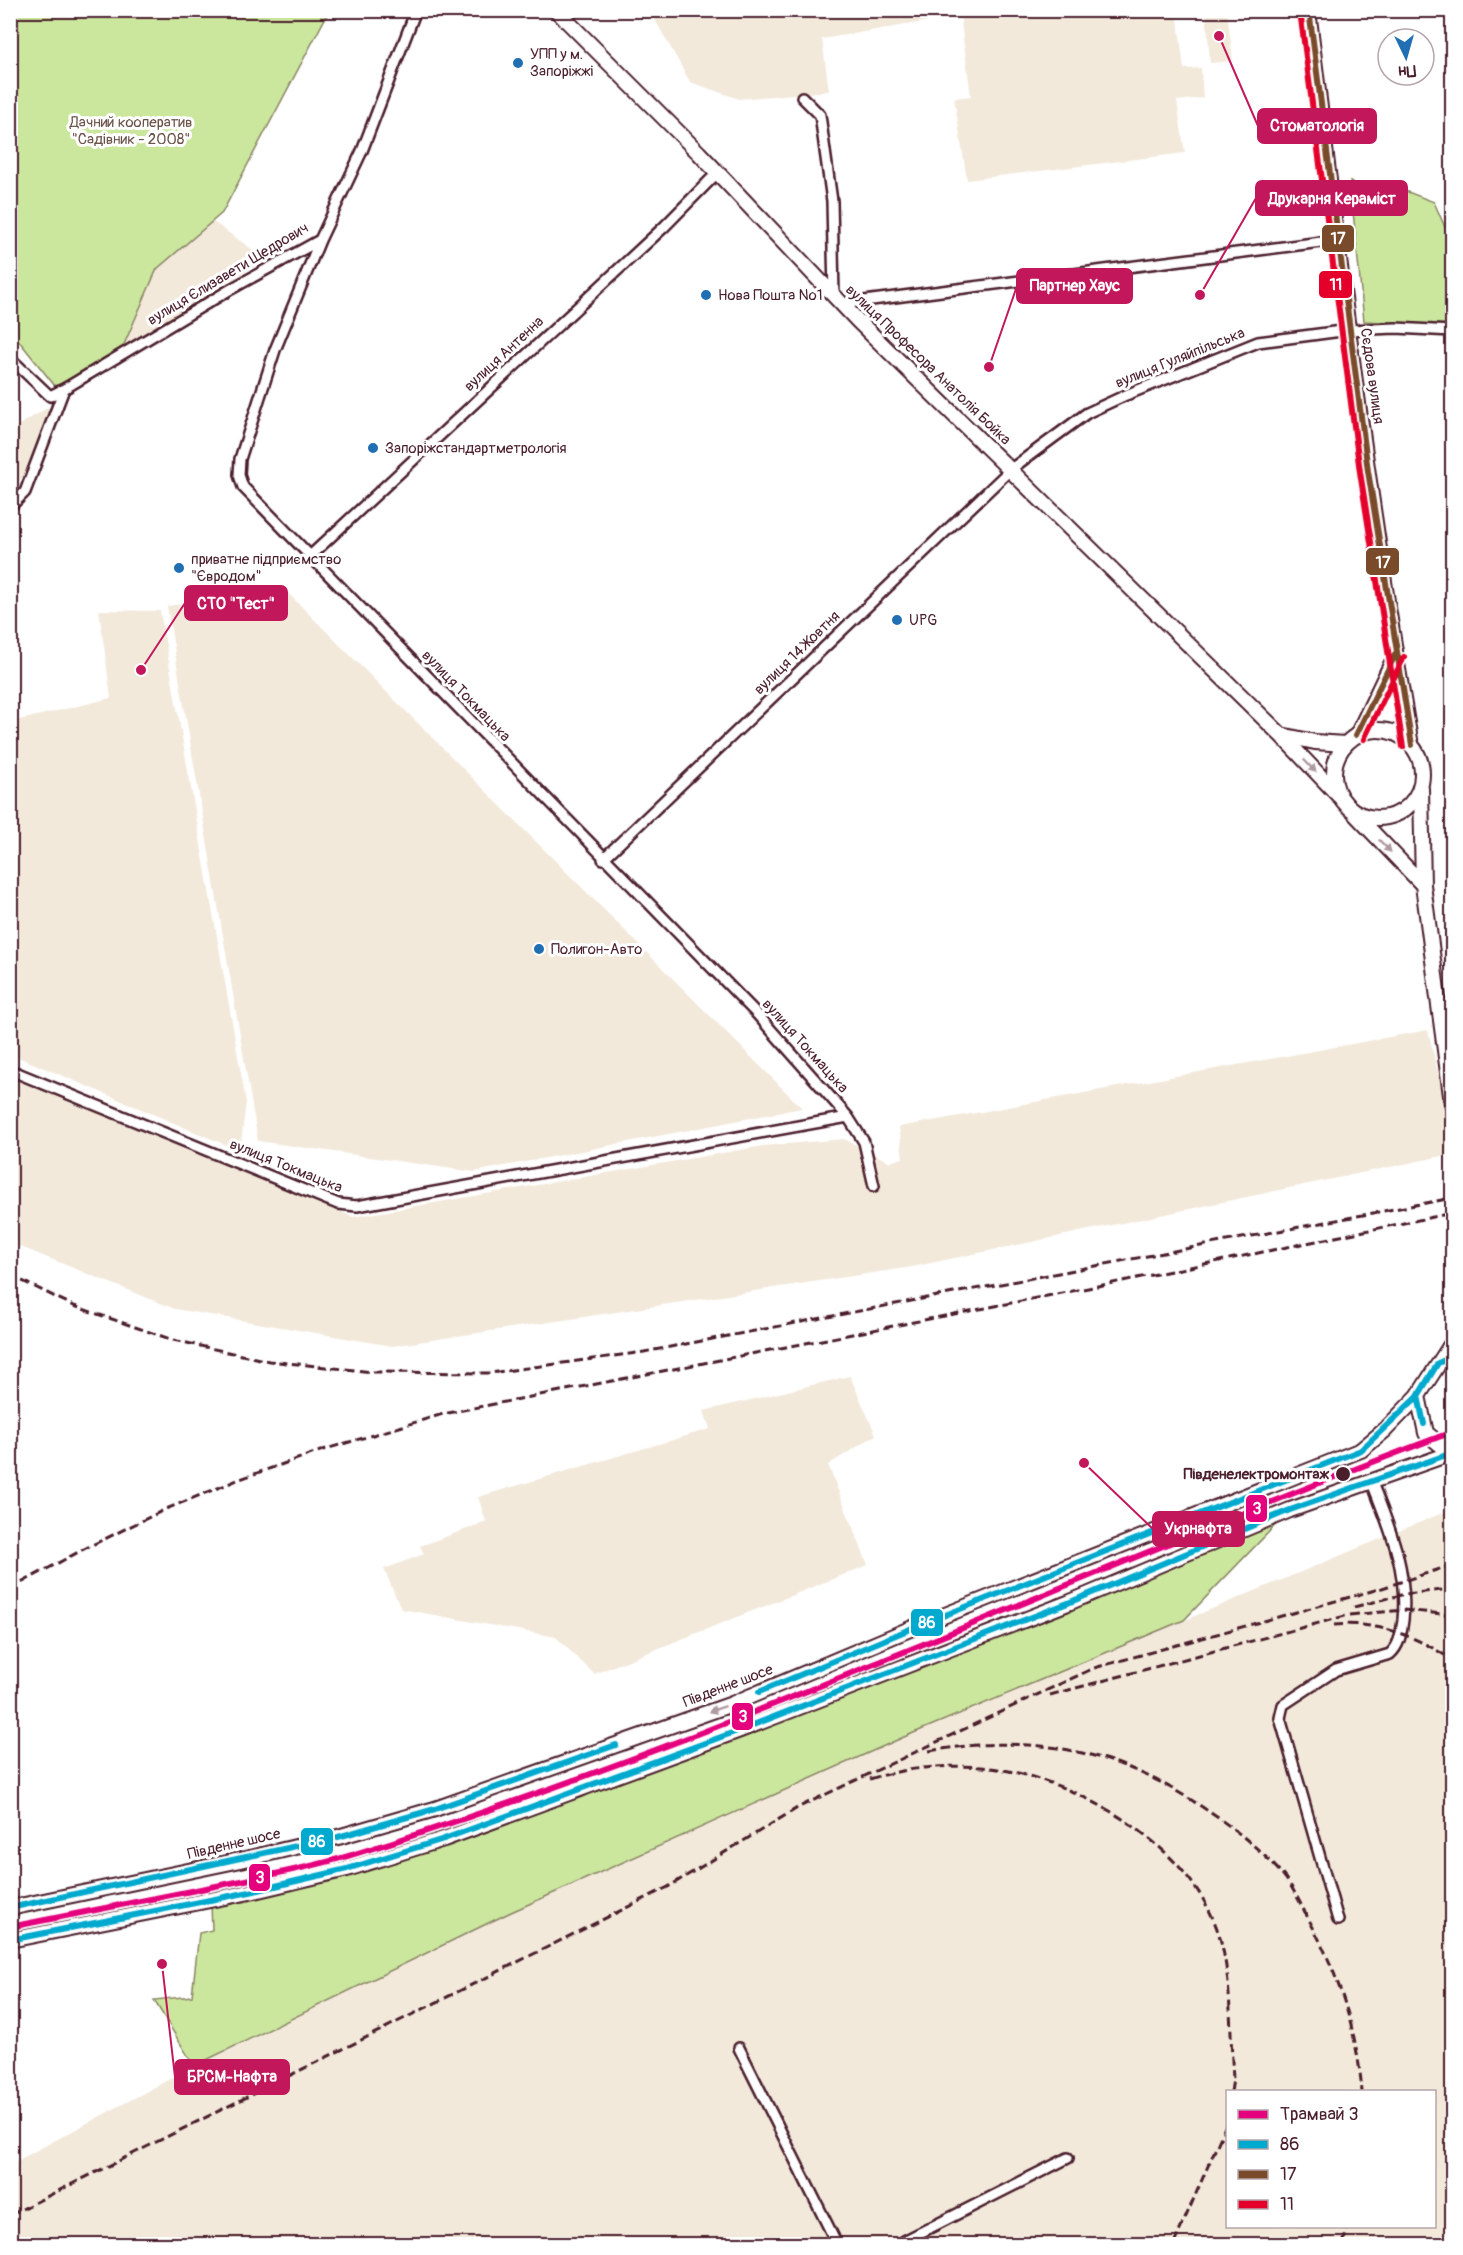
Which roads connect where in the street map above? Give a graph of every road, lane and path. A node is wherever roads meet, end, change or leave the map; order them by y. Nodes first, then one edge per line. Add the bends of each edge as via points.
1 (416, 10) edge
2 (1309, 10) edge
3 (556, 11) edge
4 (802, 98) dead end
5 (718, 172) junction
6 (320, 240) junction
7 (1337, 240) junction
8 (838, 300) junction
9 (1349, 330) junction
10 (1452, 331) edge
11 (10, 358) edge
12 (64, 389) junction
13 (1011, 469) junction
14 (10, 507) edge
15 (309, 557) junction
16 (1396, 652) junction
17 (1281, 735) junction
18 (1351, 740) junction
19 (1412, 745) junction
20 (1421, 788) junction
21 (1343, 801) junction
22 (603, 859) junction
23 (1423, 885) junction
24 (10, 1070) edge
25 (1452, 1103) edge
26 (848, 1118) junction
27 (874, 1186) dead end
28 (1452, 1343) edge
29 (1452, 1357) edge
30 (1438, 1363) junction
31 (1418, 1396) junction
32 (1452, 1454) edge
33 (1371, 1480) junction
34 (10, 1908) edge
35 (1338, 1920) dead end
36 (10, 1940) edge
37 (740, 2048) dead end
38 (1068, 2158) dead end
39 (837, 2244) edge
40 (898, 2244) edge

1 - 6 street, вулиця Єлизавети Щедрович via 362,151
2 - 7 street, Сєдова вулиця
3 - 5 main road, вулиця Професора Анатолія Бойка
4 - 8 street via 820,115 832,201
5 - 8 main road, вулиця Професора Анатолія Бойка
5 - 15 street, вулиця Антенна via 664,227
6 - 12 street, вулиця Єлизавети Щедрович
6 - 15 street, вулиця Токмацька via 275,350 240,459 239,475 243,487
7 - 8 street
7 - 9 street, Сєдова вулиця
8 - 13 main road, вулиця Професора Анатолія Бойка
9 - 10 street, вулиця Гуляйпільська
9 - 13 street, вулиця Гуляйпільська via 1258,342 1126,394 1088,413
9 - 16 street, Сєдова вулиця
11 - 12 street via 50,396
12 - 14 street via 25,492
13 - 17 main road, вулиця Професора Анатолія Бойка
13 - 22 street, вулиця 14 Жовтня
15 - 22 street, вулиця Токмацька
16 - 18 street
16 - 19 street, Сєдова вулиця
17 - 18 main road via 1315,742
17 -> 21 main road, вулиця Професора Анатолія Бойка
18 - 19 main road via 1371,730 1386,730 1401,735
18 - 21 main road via 1338,755 1334,769 1334,783
19 - 20 main road via 1420,758
20 - 21 main road via 1414,802 1388,818 1359,815
20 - 23 main road
21 -> 23 main road
22 - 26 street, вулиця Токмацька via 756,1013
23 - 25 main road
24 - 26 street, вулиця Токмацька via 338,1204 357,1206
26 - 27 street, вулиця Токмацька via 864,1142
28 - 30 main road
29 - 30 main road
30 - 31 main road, Південне шосе
31 - 32 main road via 1426,1433
31 -> 34 main road, Південне шосе via 1361,1450 732,1704 435,1809 338,1837
32 - 33 main road
33 - 35 street via 1402,1567 1405,1603 1397,1648 1390,1654 1336,1670 1283,1705 1280,1718
33 - 36 main road via 1068,1603 444,1839 250,1893
37 - 39 street
38 - 40 street

